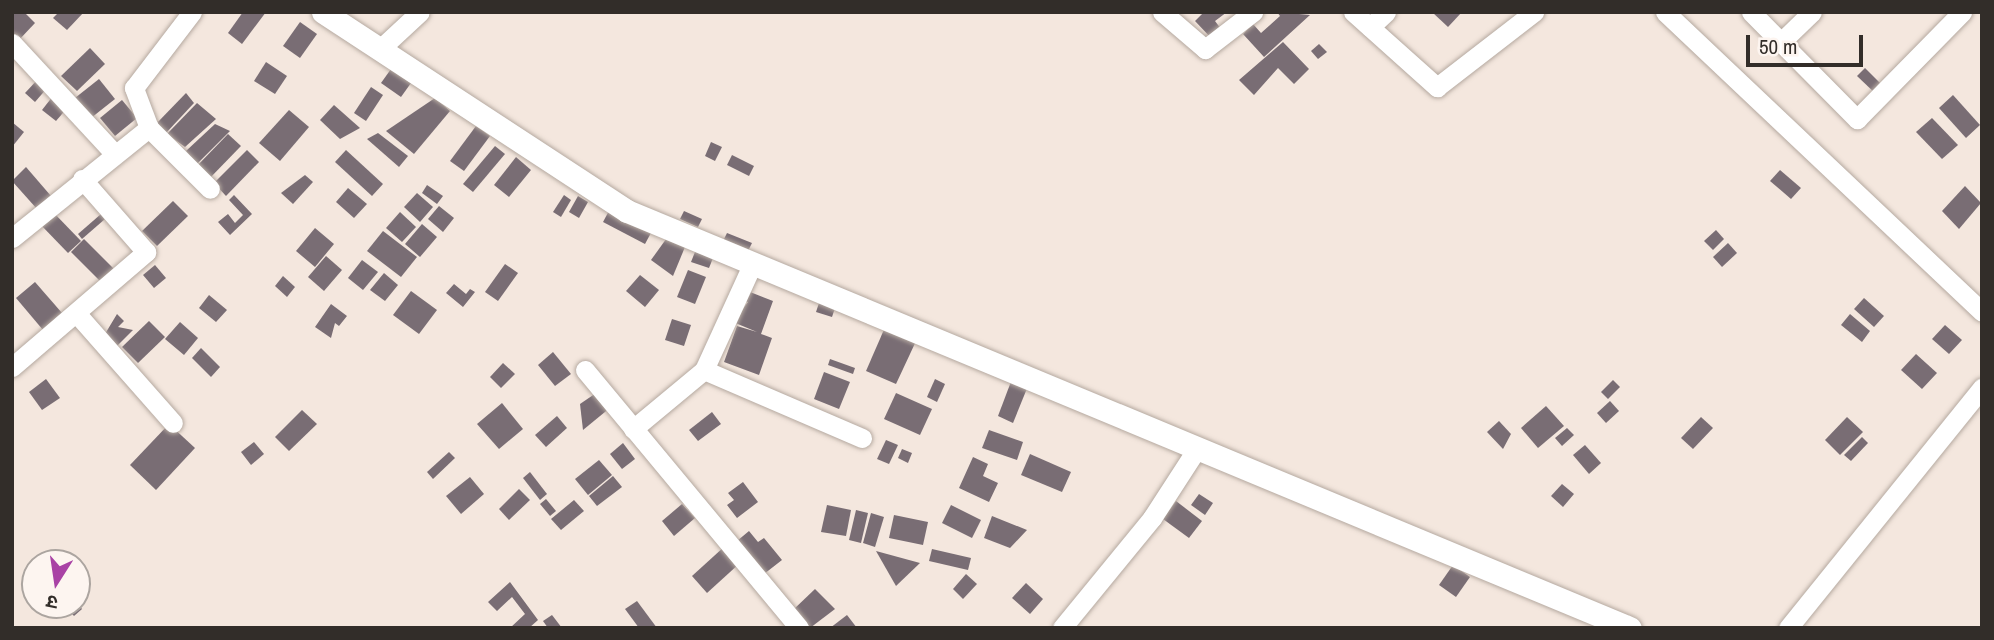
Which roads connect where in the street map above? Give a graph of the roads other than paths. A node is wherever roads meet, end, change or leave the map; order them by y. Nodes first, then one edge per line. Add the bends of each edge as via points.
1 (192, 12) edge
2 (323, 12) edge
3 (420, 12) edge
4 (1162, 12) edge
5 (1254, 12) edge
6 (1353, 12) edge
7 (1387, 12) edge
8 (1534, 12) edge
9 (1665, 12) edge
10 (1751, 12) edge
11 (1812, 12) edge
12 (1962, 12) edge
13 (1370, 26) junction
14 (1781, 42) junction
15 (12, 43) edge
16 (380, 48) junction
17 (149, 128) junction
18 (113, 152) junction
19 (82, 179) junction
20 (211, 189) dead end
21 (12, 238) edge
22 (752, 263) junction
23 (1982, 312) edge
24 (77, 314) junction
25 (12, 367) edge
26 (585, 370) dead end
27 (704, 370) junction
28 (1982, 388) edge
29 (173, 422) dead end
30 (633, 429) junction
31 (862, 438) dead end
32 (1196, 450) junction
33 (799, 628) edge
34 (1062, 628) edge
35 (1630, 628) edge
36 (1788, 628) edge

1 - 17 street via 134,88
2 - 16 street
3 - 16 street
4 - 5 street via 1205,49
6 - 13 street
7 - 13 street
8 - 13 street via 1437,88
9 - 23 street
10 - 14 street
11 - 14 street
12 - 14 street via 1857,119
15 - 18 street
16 - 22 street via 628,211
17 - 18 street
17 - 20 street
18 - 19 street
19 - 21 street
19 - 24 street via 146,253
22 - 27 street
22 - 32 street
24 - 25 street
24 - 29 street
26 - 30 street
27 - 30 street
27 - 31 street
28 - 36 street
30 - 33 street
32 - 34 street via 1152,518
32 - 35 street

